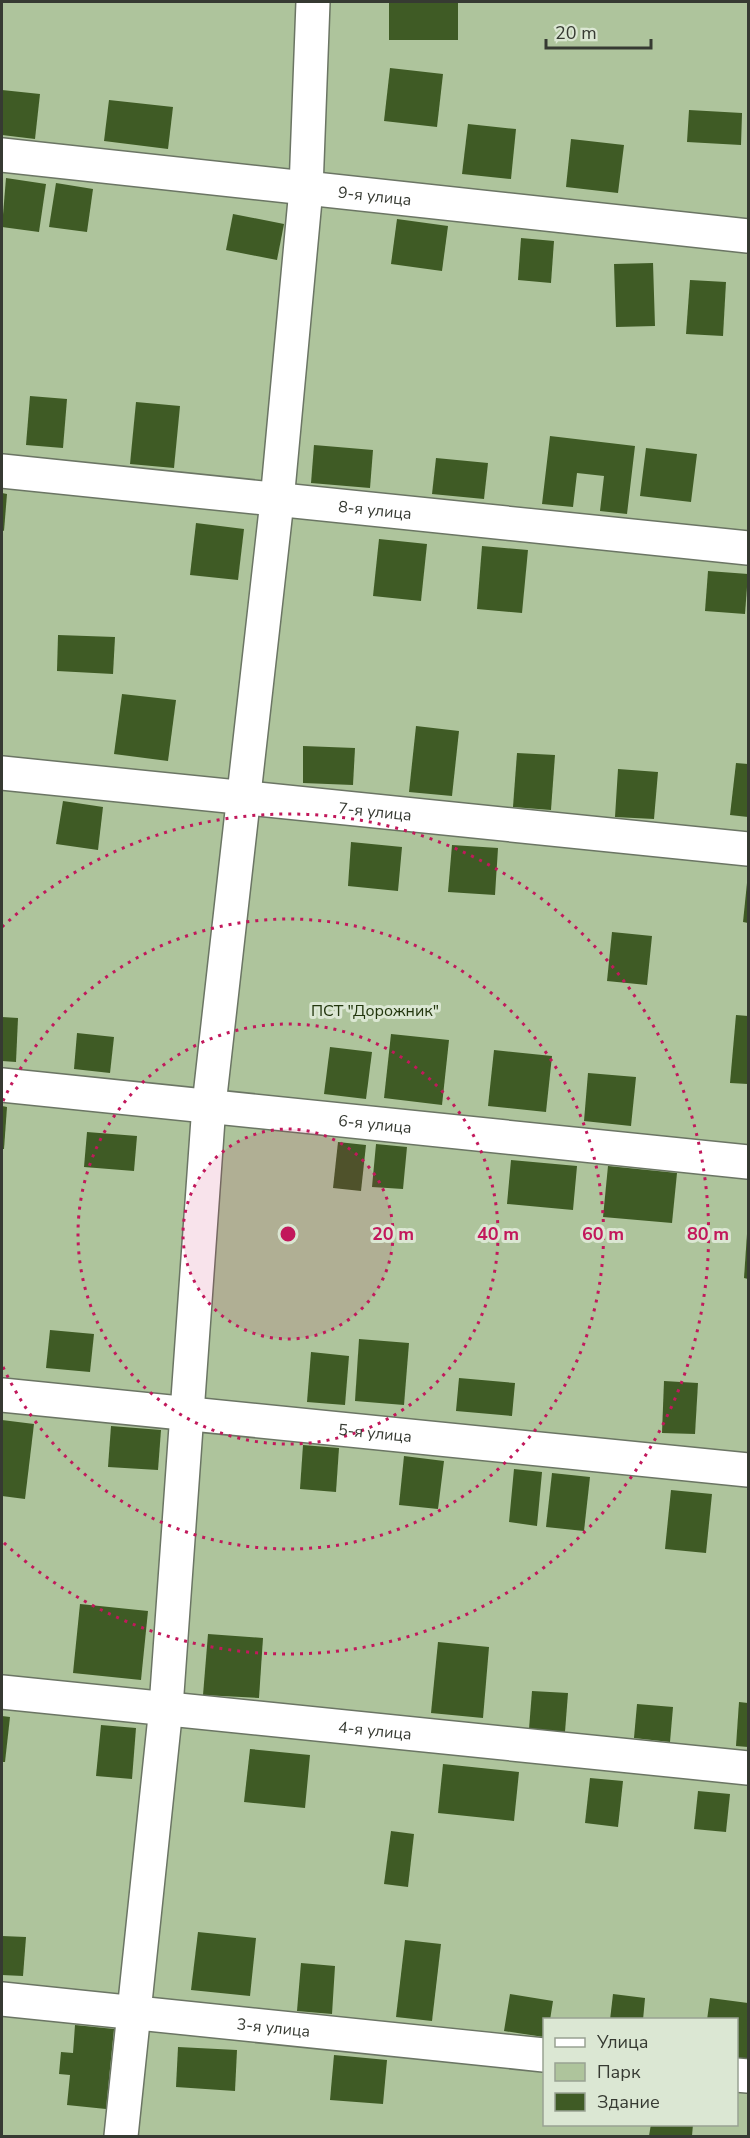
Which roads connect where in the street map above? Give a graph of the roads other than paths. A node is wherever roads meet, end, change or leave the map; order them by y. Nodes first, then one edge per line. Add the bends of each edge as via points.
1 (313, 2) edge
2 (2, 155) edge
3 (306, 189) junction
4 (748, 236) edge
5 (2, 471) edge
6 (277, 501) junction
7 (748, 548) edge
8 (2, 772) edge
9 (245, 799) junction
10 (748, 849) edge
11 (2, 1084) edge
12 (209, 1105) junction
13 (748, 1162) edge
14 (2, 1395) edge
15 (188, 1415) junction
16 (748, 1470) edge
17 (2, 1692) edge
18 (166, 1707) junction
19 (748, 1768) edge
20 (2, 1999) edge
21 (134, 2012) junction
22 (543, 2055) edge
23 (121, 2136) edge

1 - 3 street
2 - 3 street, 9-я улица
3 - 4 street, 9-я улица
3 - 6 street
5 - 6 street, 8-я улица
6 - 7 street, 8-я улица
6 - 9 street
8 - 9 street, 7-я улица
9 - 10 street, 7-я улица
9 - 12 street
11 - 12 street, 6-я улица
12 - 13 street, 6-я улица
12 - 15 street
14 - 15 street, 5-я улица
15 - 16 street, 5-я улица
15 - 18 street
17 - 18 street, 4-я улица
18 - 19 street, 4-я улица
18 - 21 street
20 - 21 street, 3-я улица
21 - 22 street, 3-я улица
21 - 23 street

